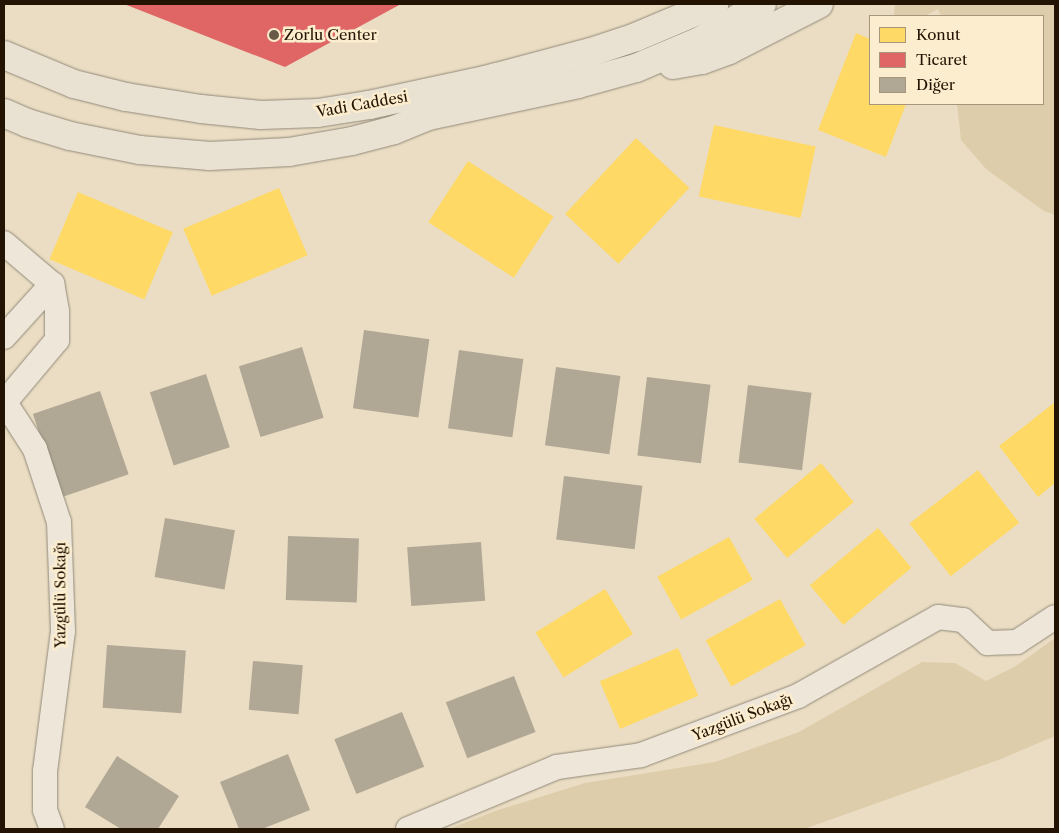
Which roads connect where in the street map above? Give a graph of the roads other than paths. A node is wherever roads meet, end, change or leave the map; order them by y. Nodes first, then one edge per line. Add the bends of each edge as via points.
1 (714, 4) edge
2 (762, 4) edge
3 (819, 4) edge
4 (4, 55) edge
5 (636, 68) junction
6 (4, 114) edge
7 (4, 243) edge
8 (52, 284) junction
9 (4, 338) edge
10 (4, 402) edge
11 (1055, 616) edge
12 (52, 829) edge
13 (408, 829) edge

1 - 4 main road, Vadi Caddesi via 683,19 591,52 485,80 318,113 261,115 126,97 74,84
2 - 5 main road via 700,40
3 - 5 main road via 754,38 702,60
5 - 6 main road, Vadi Caddesi via 578,84 428,116 394,130 352,141 289,152 210,156 140,150 70,136
7 - 8 street
8 - 9 street
8 - 10 street, Yazgülü Sokağı via 57,311 57,340
10 - 12 street, Yazgülü Sokağı via 34,449 59,522 63,631 45,771 46,810
11 - 13 street, Yazgülü Sokağı via 1017,642 988,643 963,620 938,617 798,696 641,755 557,767

